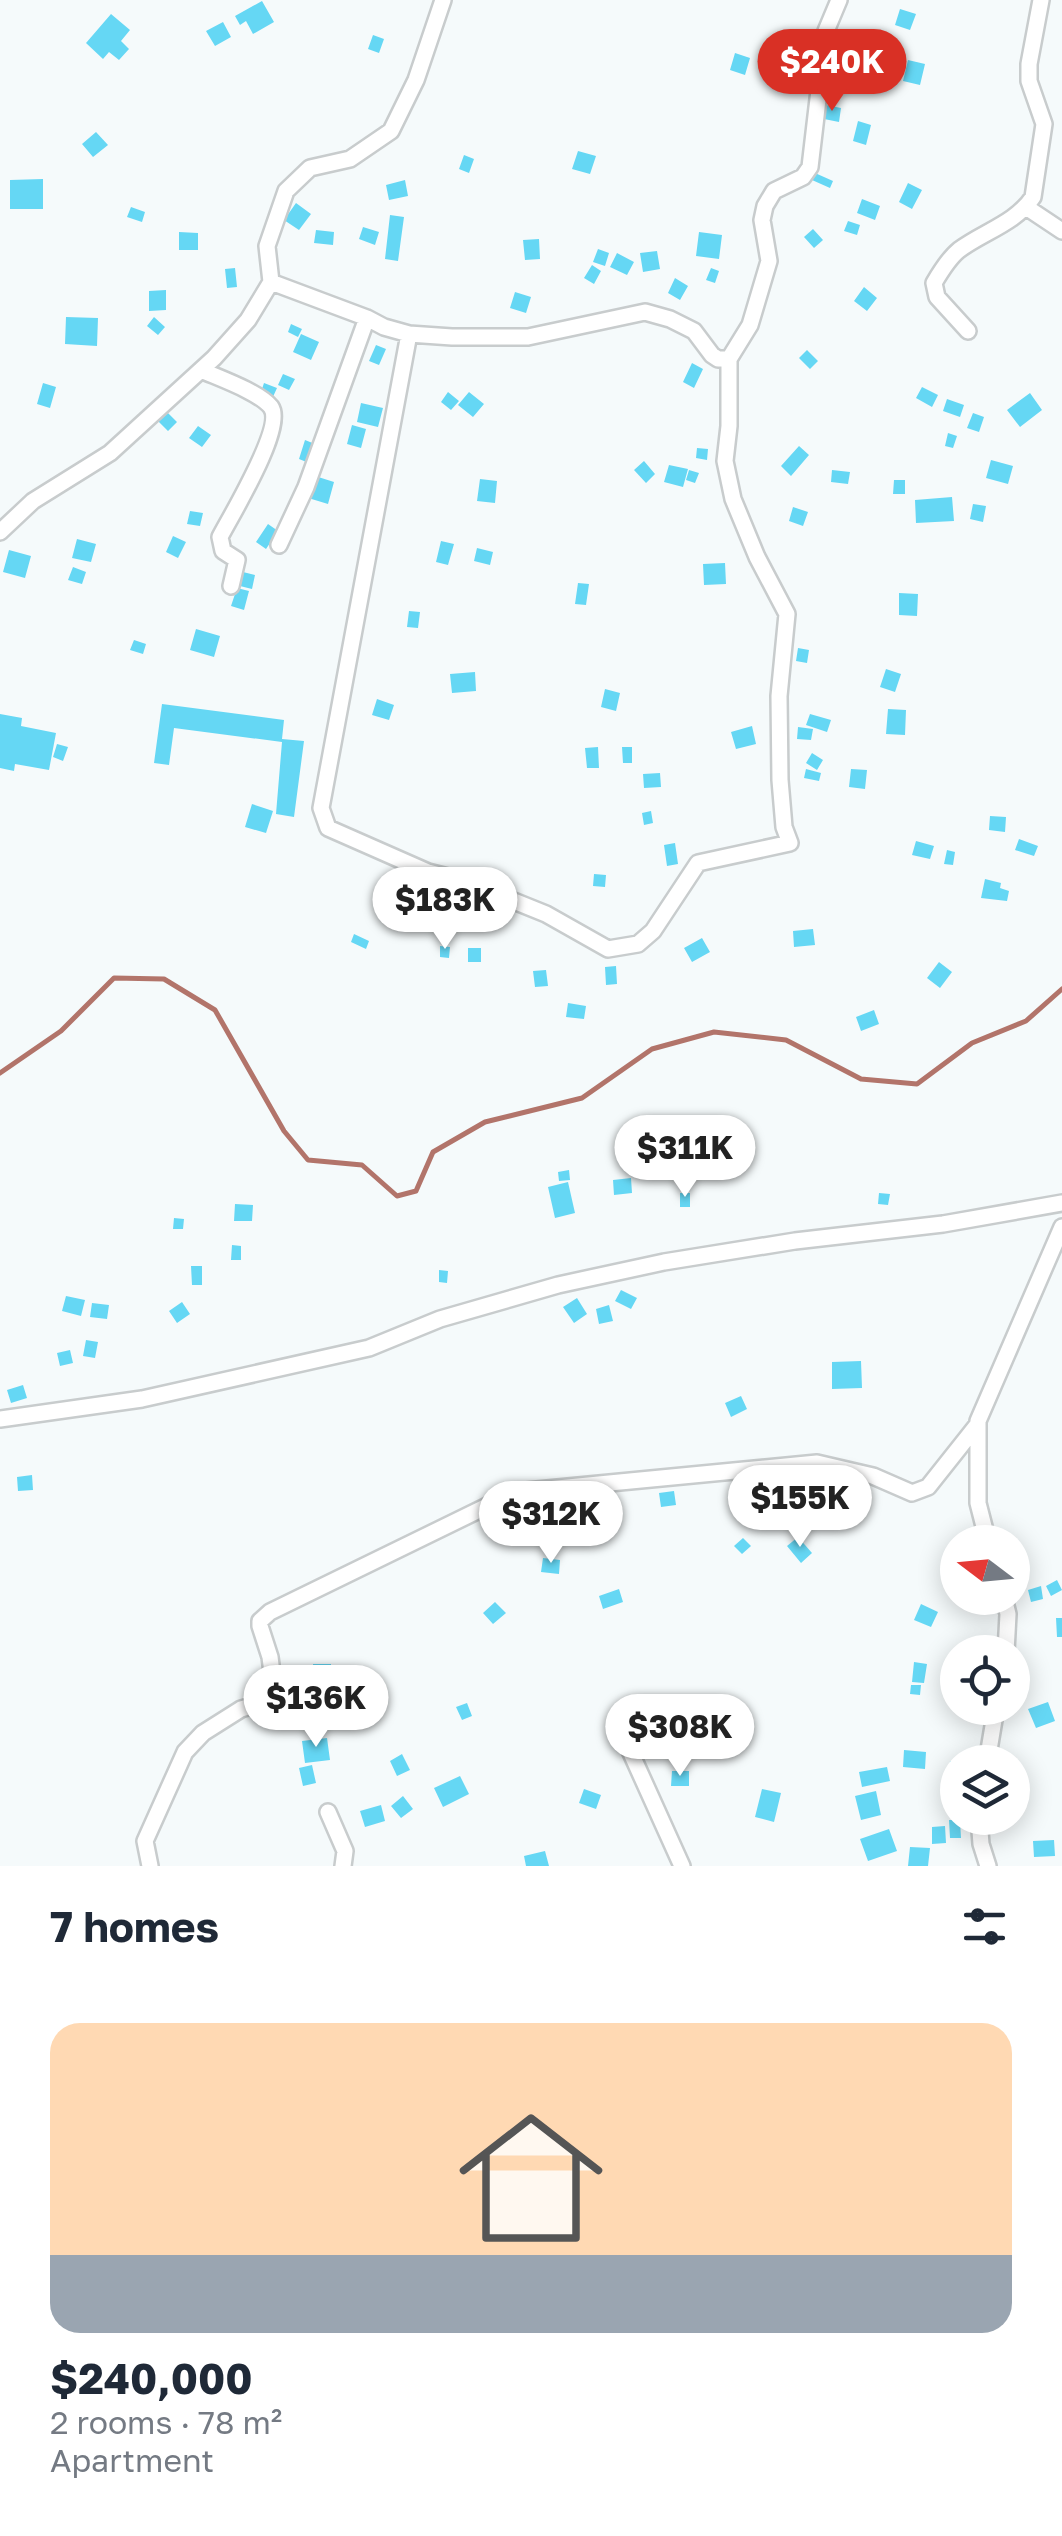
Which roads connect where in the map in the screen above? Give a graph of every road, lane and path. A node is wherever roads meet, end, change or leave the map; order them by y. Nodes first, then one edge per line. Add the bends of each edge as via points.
1 (443, 0) edge
2 (839, 0) edge
3 (1041, 0) edge
4 (1026, 207) junction
5 (1062, 231) edge
6 (271, 282) junction
7 (367, 318) junction
8 (968, 330) dead end
9 (409, 334) junction
10 (729, 359) junction
11 (201, 370) junction
12 (0, 532) edge
13 (279, 545) dead end
14 (231, 586) dead end
15 (1062, 1203) edge
16 (1062, 1227) edge
17 (0, 1419) edge
18 (978, 1424) junction
19 (984, 1525) edge
20 (617, 1722) dead end
21 (328, 1812) dead end
22 (980, 1835) edge
23 (150, 1866) edge
24 (343, 1866) edge
25 (682, 1866) edge
26 (988, 1866) edge

1 - 6 street via 391,131 350,159 310,168 286,191 267,246
2 - 10 street via 826,31 810,167 774,191 765,206 769,261 750,325
3 - 4 street via 1029,81 1044,124
4 - 5 street
4 - 8 street via 956,252 934,282 937,297
6 - 7 street
6 - 11 street via 240,331
7 - 9 street
7 - 13 street
9 - 10 street via 528,336 645,312 694,331 718,359
9 - 10 street via 321,808 328,828 546,914 608,949 638,944 653,931 698,863 790,843 780,780 787,614 733,499 725,461
11 - 12 street via 110,454 33,500
11 - 14 street via 268,404 276,420 220,537 224,551 238,560
15 - 17 street via 664,1262 457,1314 370,1348 142,1399
16 - 18 street
18 - 19 street
18 - 23 street via 918,1492 817,1463 516,1492 270,1612 260,1626 275,1696 202,1733 185,1752 144,1842
20 - 25 street
21 - 24 street via 345,1851
22 - 26 street

